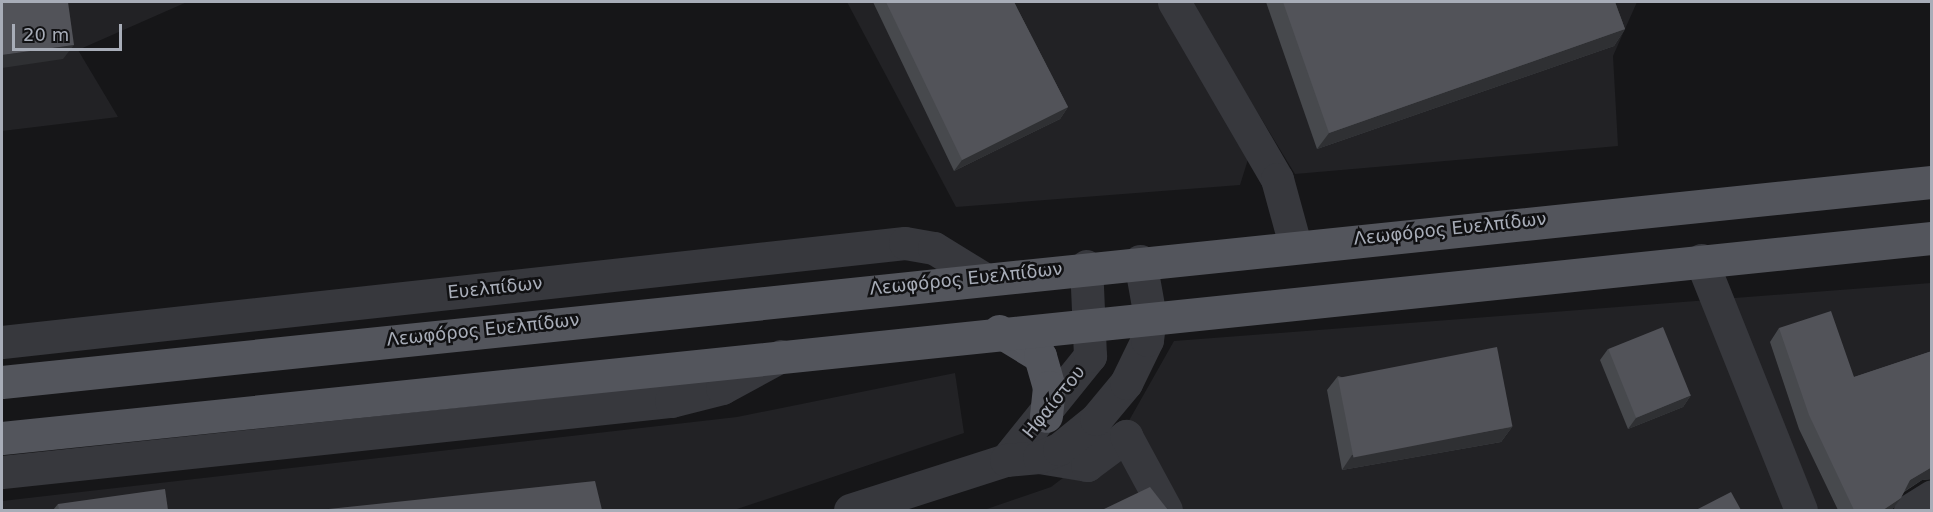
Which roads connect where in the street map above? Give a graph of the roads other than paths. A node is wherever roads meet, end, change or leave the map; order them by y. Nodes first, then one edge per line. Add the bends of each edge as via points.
1 (1174, 2) edge
2 (1932, 182) edge
3 (1932, 238) edge
4 (1295, 245) junction
5 (1701, 260) junction
6 (1140, 261) junction
7 (1086, 267) junction
8 (981, 277) junction
9 (1150, 317) junction
10 (1092, 321) junction
11 (999, 332) junction
12 (2, 342) edge
13 (785, 354) junction
14 (2, 382) edge
15 (1046, 416) junction
16 (2, 438) edge
17 (1039, 457) junction
18 (1006, 460) junction
19 (2, 472) edge
20 (1932, 496) edge
21 (850, 510) edge
22 (1166, 510) edge
23 (1801, 510) edge
24 (1910, 510) edge

1 - 4 street via 1277,179
2 - 4 main road, Λεωφόρος Ευελπίδων
3 - 5 main road
4 - 6 main road, Λεωφόρος Ευελπίδων
5 - 9 main road
5 - 23 street
6 - 7 main road, Λεωφόρος Ευελπίδων
6 - 9 street, Ηφαίστου
7 - 8 main road, Λεωφόρος Ευελπίδων
7 - 10 street, Ηφαίστου
8 - 12 street, Ευελπίδων via 934,248 905,243
8 - 14 main road, Λεωφόρος Ευελπίδων
9 - 10 main road
9 - 17 street, Ηφαίστου via 1143,353 1126,383 1096,419 1059,449
10 - 11 main road
10 - 15 street, Ηφαίστου via 1090,356
11 - 13 main road
11 - 15 main road via 1040,356 1049,387
13 - 16 main road
13 - 19 street via 722,388 671,401
15 - 18 street, Ηφαίστου
17 - 18 street, Ηφαίστου
17 - 22 street via 1087,465 1126,436
18 - 21 street, Ηφαίστου
20 - 24 street

